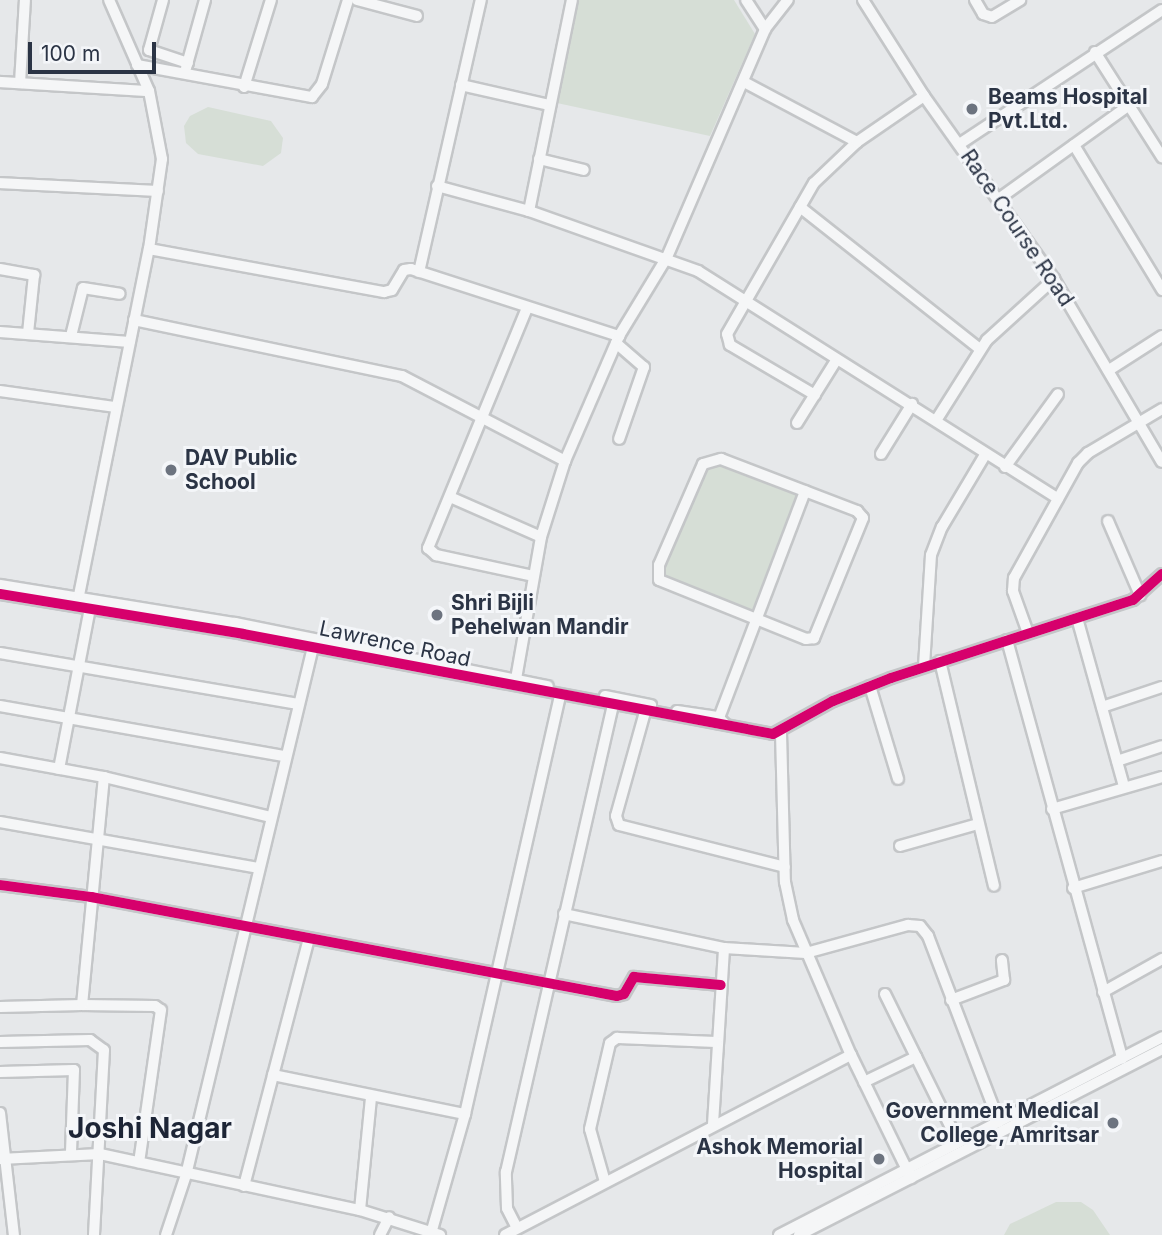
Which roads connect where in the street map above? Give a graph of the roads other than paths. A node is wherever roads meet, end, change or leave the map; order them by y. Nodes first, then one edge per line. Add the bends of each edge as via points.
1 (25, 0) edge
2 (109, 0) edge
3 (163, 0) edge
4 (205, 0) edge
5 (271, 0) edge
6 (348, 0) edge
7 (358, 0) edge
8 (481, 0) edge
9 (572, 0) edge
10 (746, 0) edge
11 (788, 0) edge
12 (863, 0) edge
13 (975, 0) edge
14 (1020, 0) edge
15 (1162, 10) edge
16 (417, 16) dead end
17 (765, 29) junction
18 (1095, 52) junction
19 (188, 62) junction
20 (137, 65) junction
21 (185, 75) junction
22 (0, 82) edge
23 (744, 82) junction
24 (20, 83) junction
25 (461, 85) junction
26 (244, 87) junction
27 (149, 91) junction
28 (924, 96) junction
29 (550, 105) junction
30 (1128, 106) junction
31 (858, 142) junction
32 (961, 143) junction
33 (1074, 145) junction
34 (1162, 157) edge
35 (538, 159) junction
36 (584, 170) dead end
37 (0, 183) edge
38 (437, 186) junction
39 (158, 191) junction
40 (1000, 198) junction
41 (800, 207) junction
42 (529, 211) junction
43 (149, 248) junction
44 (667, 257) junction
45 (0, 269) edge
46 (419, 272) junction
47 (1054, 279) junction
48 (1162, 290) edge
49 (120, 294) dead end
50 (746, 301) junction
51 (527, 308) junction
52 (134, 320) junction
53 (0, 332) edge
54 (28, 333) junction
55 (71, 336) junction
56 (1162, 336) edge
57 (617, 339) junction
58 (130, 342) junction
59 (980, 349) junction
60 (837, 359) junction
61 (1109, 370) junction
62 (0, 391) edge
63 (1058, 394) dead end
64 (815, 395) junction
65 (912, 404) junction
66 (116, 407) junction
67 (1162, 409) edge
68 (482, 416) junction
69 (937, 419) junction
70 (1139, 422) junction
71 (797, 423) dead end
72 (619, 439) dead end
73 (880, 454) dead end
74 (985, 455) junction
75 (565, 461) junction
76 (1162, 462) edge
77 (1005, 467) junction
78 (805, 491) junction
79 (450, 497) junction
80 (1058, 499) junction
81 (1108, 522) dead end
82 (541, 537) junction
83 (1162, 574) edge
84 (533, 576) junction
85 (0, 585) edge
86 (0, 594) edge
87 (79, 595) junction
88 (1140, 595) junction
89 (90, 608) junction
90 (184, 618) junction
91 (1077, 618) junction
92 (756, 619) junction
93 (1028, 632) junction
94 (1007, 640) junction
95 (313, 647) junction
96 (0, 653) edge
97 (940, 661) junction
98 (77, 664) junction
99 (924, 666) junction
100 (516, 680) junction
101 (870, 686) junction
102 (1162, 687) edge
103 (560, 695) junction
104 (297, 704) junction
105 (612, 705) junction
106 (0, 706) edge
107 (1102, 707) junction
108 (645, 712) junction
109 (68, 715) junction
110 (720, 722) junction
111 (781, 733) junction
112 (1162, 746) edge
113 (284, 756) junction
114 (0, 758) edge
115 (1117, 761) junction
116 (59, 769) junction
117 (1162, 776) edge
118 (104, 777) junction
119 (898, 779) dead end
120 (1125, 786) junction
121 (1052, 809) junction
122 (271, 817) junction
123 (0, 822) edge
124 (978, 824) junction
125 (97, 838) junction
126 (900, 845) dead end
127 (1162, 861) edge
128 (785, 867) junction
129 (258, 868) junction
130 (0, 885) edge
131 (994, 886) dead end
132 (1073, 888) junction
133 (91, 897) junction
134 (564, 914) junction
135 (244, 928) junction
136 (308, 942) junction
137 (724, 948) junction
138 (806, 953) junction
139 (1162, 959) edge
140 (1002, 960) dead end
141 (496, 974) junction
142 (552, 983) junction
143 (721, 985) junction
144 (1103, 992) junction
145 (885, 994) dead end
146 (951, 1000) junction
147 (82, 1005) junction
148 (0, 1007) edge
149 (1162, 1037) edge
150 (0, 1042) edge
151 (717, 1042) junction
152 (1162, 1049) edge
153 (851, 1055) junction
154 (916, 1057) junction
155 (1122, 1058) junction
156 (0, 1072) edge
157 (273, 1075) junction
158 (864, 1082) junction
159 (372, 1098) junction
160 (0, 1113) edge
161 (465, 1114) junction
162 (999, 1122) junction
163 (712, 1124) junction
164 (958, 1142) junction
165 (71, 1153) junction
166 (100, 1154) junction
167 (4, 1158) edge
168 (139, 1162) junction
169 (909, 1173) junction
170 (186, 1175) junction
171 (606, 1182) junction
172 (244, 1185) junction
173 (360, 1210) junction
174 (389, 1217) junction
175 (517, 1228) junction
176 (436, 1232) edge
177 (14, 1235) edge
178 (94, 1235) edge
179 (166, 1235) edge
180 (380, 1235) edge
181 (505, 1235) edge
182 (779, 1235) edge
183 (799, 1235) edge

1 - 24 street
2 - 20 street
3 - 19 street via 149,50
4 - 19 street
5 - 26 street
6 - 26 street via 315,95
7 - 16 street
8 - 25 street
9 - 29 street
10 - 17 street
11 - 17 street
12 - 28 street, Race Course Road
13 - 14 street via 983,14 992,17
15 - 18 street
17 - 23 street
18 - 30 street
18 - 32 street
19 - 21 street
20 - 21 street
20 - 27 street
21 - 26 street
22 - 24 street
23 - 31 street
23 - 44 street
24 - 27 street
25 - 29 street
25 - 38 street
27 - 39 street via 161,138
28 - 31 street
28 - 32 street, Race Course Road
29 - 35 street
30 - 33 street
30 - 34 street
31 - 41 street via 814,183
32 - 40 street, Race Course Road
33 - 40 street
33 - 48 street
35 - 36 street
35 - 42 street
37 - 39 street
38 - 42 street
38 - 46 street
39 - 43 street
40 - 47 street, Race Course Road
41 - 50 street
41 - 59 street
42 - 44 street
43 - 46 street via 384,292 392,290 405,269
43 - 52 street
44 - 50 street
44 - 57 street
45 - 54 street via 34,275
46 - 51 street
47 - 59 street
47 - 61 street, Race Course Road
49 - 55 street via 81,289
50 - 60 street
50 - 64 street via 727,341
51 - 57 street
51 - 68 street
52 - 58 street
52 - 68 street via 386,371
53 - 54 street
54 - 55 street
55 - 58 street
56 - 61 street
57 - 72 street via 644,367
57 - 75 street
58 - 66 street
59 - 69 street
60 - 64 street
60 - 65 street
61 - 70 street, Race Course Road
62 - 66 street
63 - 77 street
64 - 71 street
65 - 69 street
65 - 73 street
66 - 87 street
67 - 70 street
68 - 75 street
68 - 79 street
69 - 74 street
70 - 76 street, Race Course Road
70 - 80 street via 1088,453
74 - 77 street
74 - 99 street via 942,527 931,555
75 - 82 street
77 - 80 street
78 - 92 street
78 - 92 street via 857,511 864,524 814,638
78 - 92 street via 721,459 708,460 659,565 657,575 663,584
79 - 82 street
79 - 84 street via 429,543 431,552
80 - 93 street via 1014,578 1013,591
81 - 88 street
82 - 84 street
83 - 88 street
84 - 100 street
85 - 87 street, Lawrence Road
86 - 89 street, Lawrence Road
87 - 90 street, Lawrence Road
88 - 91 street
89 - 90 street, Lawrence Road
89 - 98 street
90 - 95 street, Lawrence Road
90 - 100 street, Lawrence Road
91 - 93 street
91 - 107 street
92 - 110 street
93 - 94 street
94 - 97 street
94 - 121 street
95 - 103 street, Lawrence Road
95 - 104 street
96 - 98 street
97 - 99 street
97 - 124 street
98 - 104 street
98 - 109 street
99 - 101 street
100 - 110 street, Lawrence Road
101 - 111 street via 833,701
101 - 119 street
102 - 107 street
103 - 105 street, Lawrence Road
103 - 141 street
104 - 113 street
105 - 108 street, Lawrence Road
105 - 134 street
106 - 109 street
107 - 115 street
108 - 110 street, Lawrence Road
108 - 128 street via 616,816 619,825
109 - 113 street
109 - 116 street
110 - 111 street, Lawrence Road
111 - 128 street
112 - 115 street
113 - 122 street
114 - 116 street
115 - 120 street
116 - 118 street
117 - 120 street
118 - 122 street
118 - 125 street
120 - 121 street
121 - 132 street
122 - 129 street
123 - 125 street
124 - 126 street
124 - 131 street
125 - 129 street
125 - 133 street
127 - 132 street
128 - 138 street via 790,909
129 - 135 street
130 - 133 street
132 - 144 street
133 - 135 street
133 - 147 street
134 - 137 street
134 - 142 street
135 - 136 street
135 - 170 street
136 - 141 street
136 - 157 street
137 - 138 street
137 - 143 street
138 - 146 street via 908,925 920,926 928,936
138 - 153 street
139 - 144 street
140 - 146 street via 1004,980
141 - 142 street
141 - 161 street
142 - 143 street via 617,996 638,977
142 - 175 street via 506,1172 507,1208
143 - 151 street
144 - 155 street
145 - 154 street
146 - 162 street
147 - 148 street
147 - 168 street via 155,1006 161,1010
149 - 155 street
150 - 166 street via 90,1040 101,1044
151 - 163 street
151 - 171 street via 617,1038 610,1043 590,1129
152 - 169 street
153 - 158 street
153 - 163 street
154 - 158 street
154 - 164 street
155 - 162 street
156 - 165 street via 74,1070
157 - 159 street
157 - 172 street
158 - 169 street
159 - 161 street
159 - 173 street
160 - 167 street
161 - 176 street
162 - 164 street
163 - 171 street
164 - 169 street
165 - 166 street
165 - 167 street
166 - 168 street
166 - 178 street
167 - 177 street
168 - 170 street
169 - 182 street
169 - 183 street
170 - 172 street
170 - 179 street
171 - 175 street
172 - 173 street
173 - 174 street
174 - 176 street
174 - 180 street
175 - 181 street

